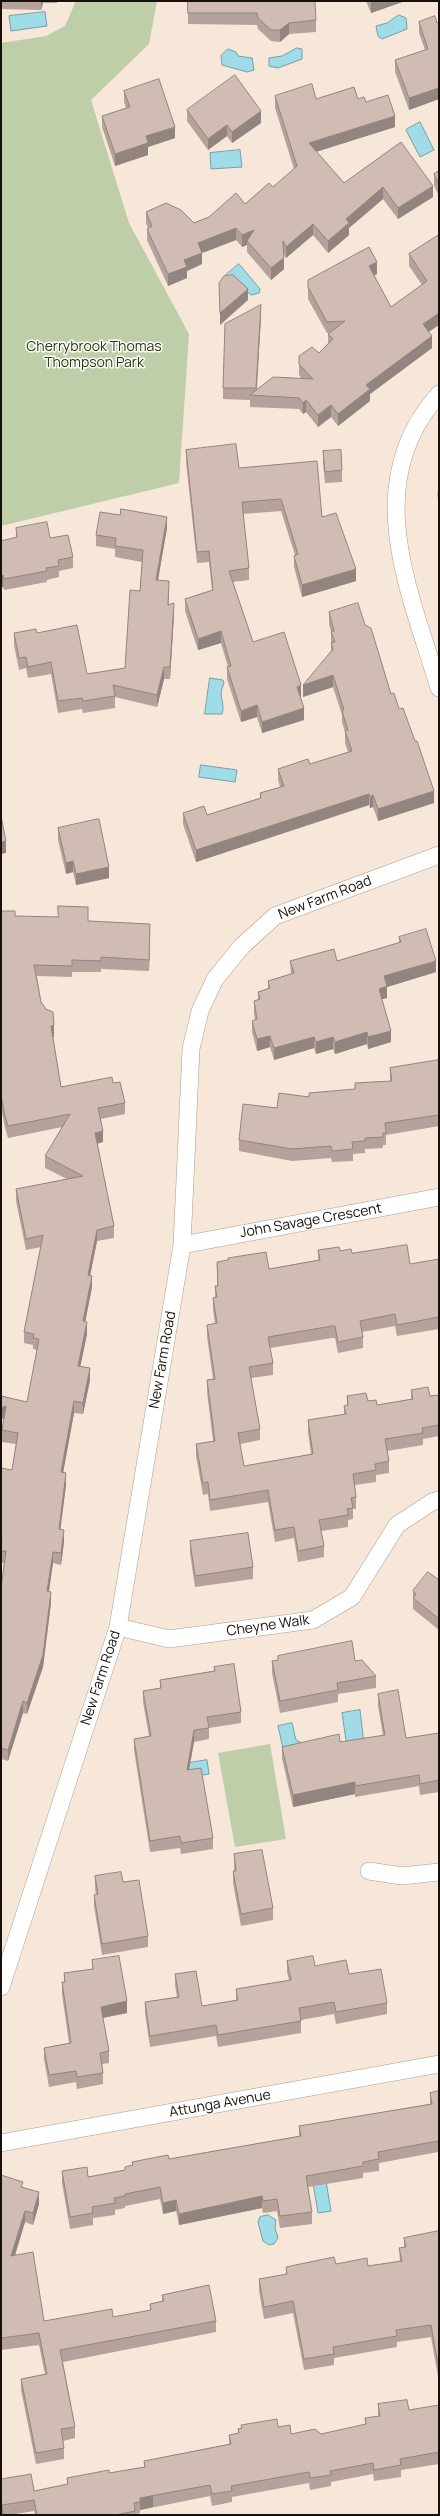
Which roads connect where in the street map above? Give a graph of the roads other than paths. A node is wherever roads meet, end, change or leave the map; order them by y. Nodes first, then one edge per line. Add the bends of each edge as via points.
1 (439, 394) edge
2 (439, 688) edge
3 (439, 855) edge
4 (439, 1197) edge
5 (182, 1245) junction
6 (439, 1500) edge
7 (118, 1627) junction
8 (369, 1871) dead end
9 (439, 1872) edge
10 (1, 1988) edge
11 (439, 2064) edge
12 (1, 2143) edge

1 - 2 street via 411,437 396,484 396,526 402,563
3 - 5 street, New Farm Road via 275,916 242,946 215,979 200,1011 191,1049
4 - 5 street, John Savage Crescent
5 - 7 street, New Farm Road
6 - 7 street, Cheyne Walk via 397,1524 352,1598 313,1620 169,1639
7 - 10 street, New Farm Road
8 - 9 street via 402,1876
11 - 12 street, Attunga Avenue

